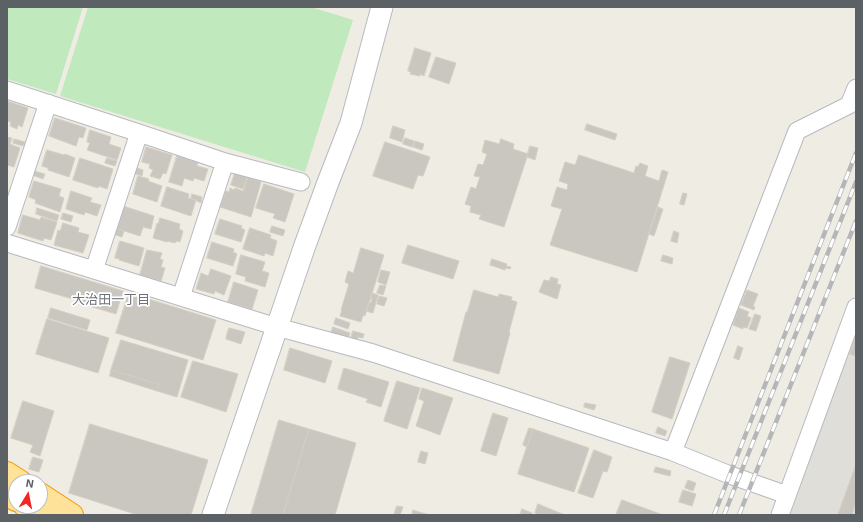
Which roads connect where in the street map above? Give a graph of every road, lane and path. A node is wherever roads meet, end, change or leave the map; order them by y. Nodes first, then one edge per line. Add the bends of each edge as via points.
1 (382, 7) edge
2 (856, 88) edge
3 (7, 90) edge
4 (48, 103) junction
5 (139, 133) junction
6 (225, 162) junction
7 (301, 182) dead end
8 (7, 227) edge
9 (7, 242) edge
10 (94, 270) junction
11 (181, 297) junction
12 (856, 307) edge
13 (276, 327) junction
14 (673, 452) junction
15 (787, 496) junction
16 (48, 499) edge
17 (72, 515) edge
18 (213, 515) edge
19 (780, 515) edge

1 - 13 street via 351,124
2 - 14 street via 849,105 797,131
3 - 4 street
4 - 5 street
4 - 8 street
5 - 6 street
5 - 10 street
6 - 7 street
6 - 11 street
9 - 10 street
10 - 11 street
11 - 13 street
12 - 15 street
13 - 14 street via 373,353
13 - 18 street
14 - 15 street
15 - 19 street
16 - 17 highway

